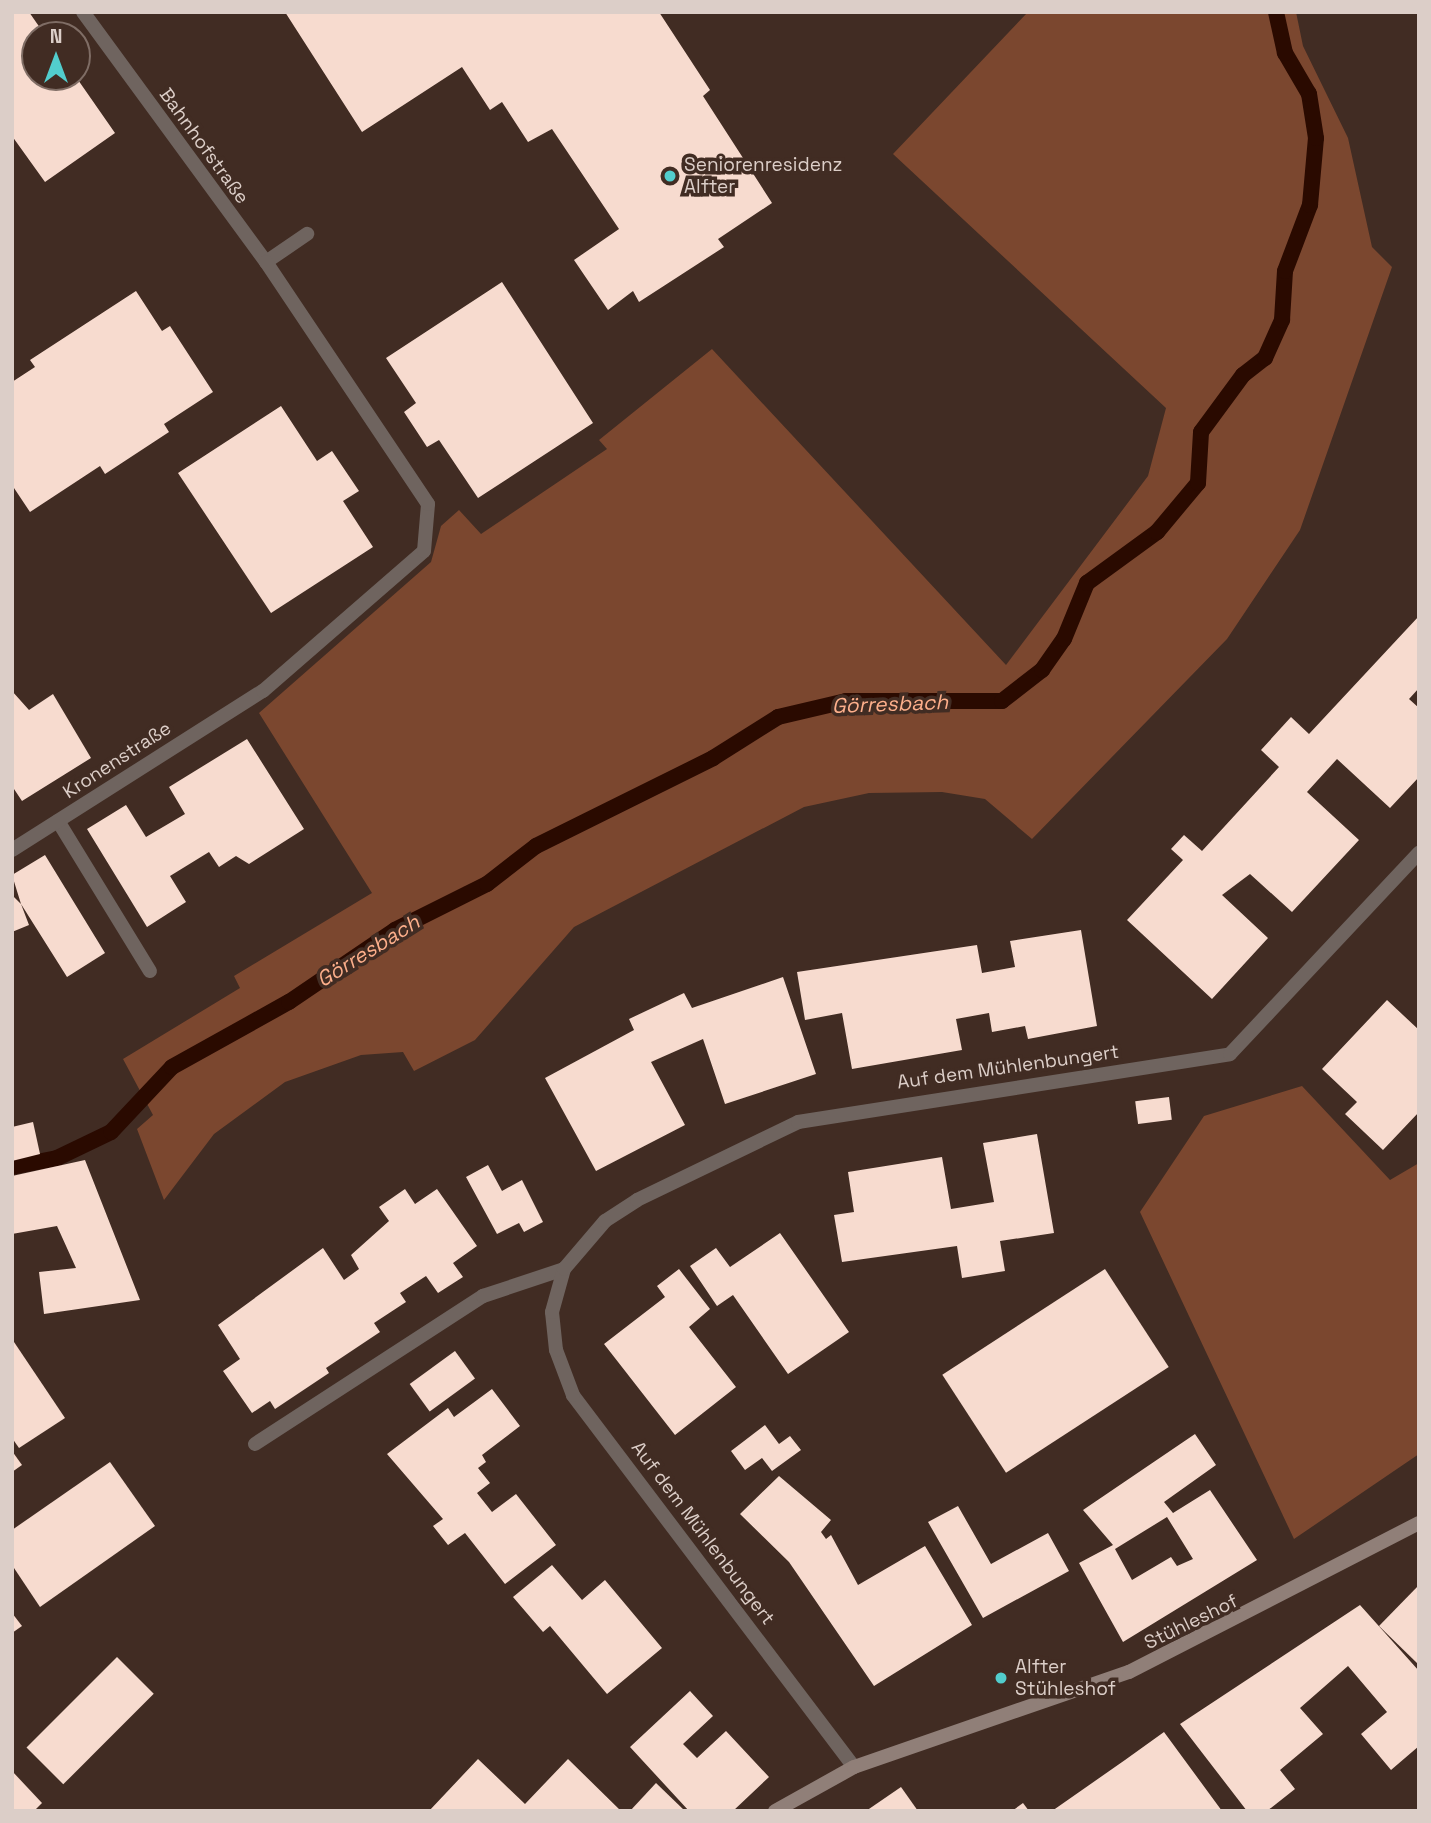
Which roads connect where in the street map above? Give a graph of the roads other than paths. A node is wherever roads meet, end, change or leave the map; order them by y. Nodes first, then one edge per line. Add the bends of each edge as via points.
1 (83, 12) edge
2 (307, 234) dead end
3 (266, 262) junction
4 (242, 703) joint
5 (58, 821) junction
6 (12, 849) edge
7 (1419, 853) edge
8 (150, 971) dead end
9 (564, 1269) junction
10 (254, 1444) dead end
11 (1419, 1522) edge
12 (853, 1767) junction
13 (775, 1811) edge

1 - 3 street, Bahnhofstraße
2 - 3 street
3 - 4 street, Bahnhofstraße via 428,504 424,551
4 - 5 street, Kronenstraße
5 - 6 street, Kronenstraße
5 - 8 street
7 - 9 street, Auf dem Mühlenbungert via 1230,1054 798,1122 637,1200 605,1221
9 - 10 street via 483,1296
9 - 12 street, Auf dem Mühlenbungert via 552,1312 556,1350 573,1395
11 - 12 street, Stühleshof via 1129,1672
12 - 13 street, Stühleshof

